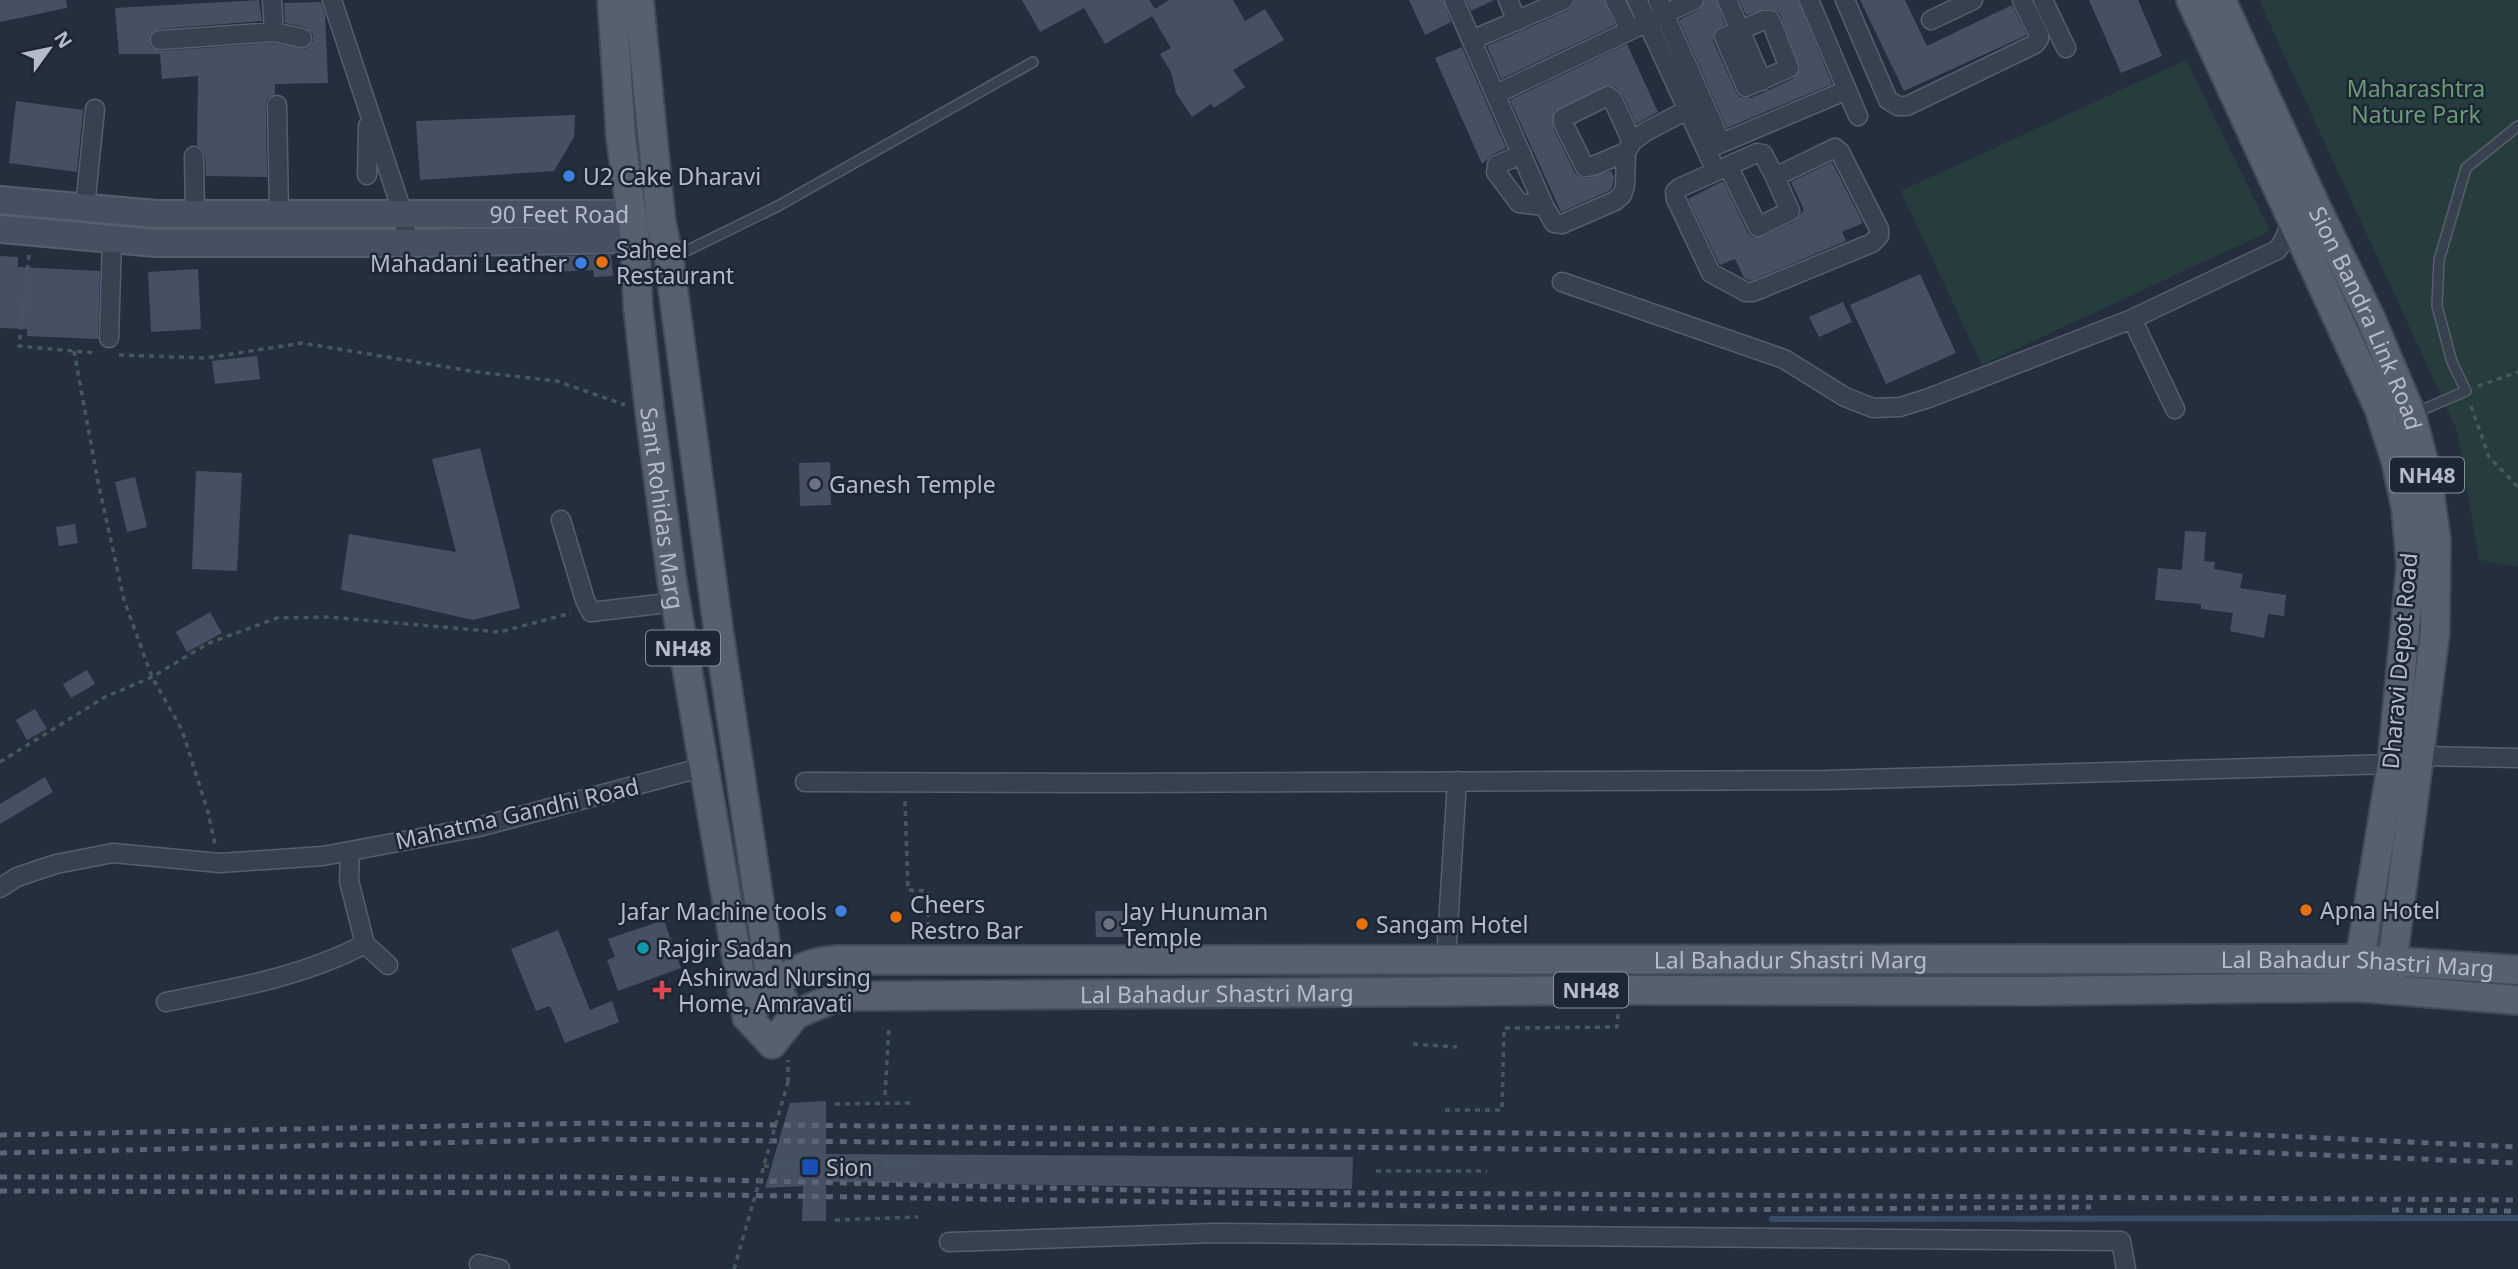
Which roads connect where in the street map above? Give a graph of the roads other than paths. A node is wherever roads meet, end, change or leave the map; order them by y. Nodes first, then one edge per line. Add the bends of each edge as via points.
1 (272, 0) edge
2 (332, 0) edge
3 (612, 0) edge
4 (639, 0) edge
5 (1454, 0) edge
6 (1508, 0) edge
7 (1564, 0) edge
8 (1615, 0) edge
9 (1637, 0) edge
10 (1694, 0) edge
11 (1727, 0) edge
12 (1809, 0) edge
13 (1845, 0) edge
14 (1973, 0) edge
15 (2022, 0) edge
16 (2043, 0) edge
17 (2191, 0) edge
18 (2221, 0) edge
19 (1661, 7) edge
20 (1931, 20) dead end
21 (1517, 21) junction
22 (1647, 22) junction
23 (1740, 29) junction
24 (1630, 30) junction
25 (274, 32) junction
26 (302, 38) dead end
27 (160, 40) dead end
28 (1472, 40) junction
29 (2066, 48) dead end
30 (1672, 53) junction
31 (1033, 62) dead end
32 (1847, 90) junction
33 (1496, 94) junction
34 (281, 107) dead end
35 (95, 109) dead end
36 (1688, 110) junction
37 (1858, 116) dead end
38 (2518, 126) edge
39 (372, 137) junction
40 (1713, 146) junction
41 (1522, 154) junction
42 (194, 156) dead end
43 (1722, 169) junction
44 (368, 175) dead end
45 (1775, 177) junction
46 (0, 200) edge
47 (35, 202) junction
48 (1545, 206) junction
49 (85, 207) junction
50 (156, 214) junction
51 (195, 214) junction
52 (282, 214) junction
53 (403, 214) junction
54 (2305, 214) junction
55 (662, 222) junction
56 (633, 226) junction
57 (0, 229) edge
58 (32, 232) junction
59 (112, 239) junction
60 (156, 243) junction
61 (408, 243) junction
62 (669, 259) junction
63 (1562, 282) dead end
64 (2132, 319) junction
65 (107, 348) road end
66 (2175, 409) dead end
67 (2410, 414) junction
68 (698, 471) junction
69 (658, 475) junction
70 (561, 520) dead end
71 (676, 602) junction
72 (718, 627) junction
73 (681, 633) junction
74 (2421, 756) junction
75 (2518, 758) edge
76 (2392, 764) junction
77 (704, 767) junction
78 (1457, 780) junction
79 (804, 782) dead end
80 (349, 851) junction
81 (0, 888) edge
82 (365, 944) junction
83 (1446, 958) junction
84 (1545, 959) junction
85 (2358, 959) junction
86 (2393, 962) junction
87 (388, 965) dead end
88 (2518, 970) edge
89 (772, 987) junction
90 (2356, 987) junction
91 (1544, 990) junction
92 (2389, 990) junction
93 (2518, 1000) edge
94 (166, 1002) dead end
95 (796, 1014) junction
96 (747, 1017) junction
97 (949, 1242) dead end
98 (479, 1264) dead end
99 (500, 1269) edge
100 (2126, 1269) edge

1 - 25 street
2 - 39 street
3 - 56 main road, Sant Rohidas Marg via 621,139
4 - 55 main road, Sant Rohidas Marg
5 - 28 street
6 - 21 street
7 - 21 street
8 - 24 street
9 - 22 street
10 - 19 street
11 - 23 street
12 - 32 street
13 - 15 street via 1888,100 1906,106 2035,44 2039,35
14 - 20 street
16 - 29 street
17 - 54 main road, Dharavi Depot Road
18 - 54 main road, Sion Bandra Link Road / NH48
19 - 22 street
19 - 30 street
21 - 28 street
22 - 24 street
22 - 30 street
23 - 23 street via 1762,81 1787,70 1789,64 1770,20
24 - 33 street
25 - 26 street
25 - 27 street
28 - 33 street
30 - 36 street
30 - 40 street
31 - 62 lane via 778,205
32 - 37 street
32 - 40 street
33 - 41 street
34 - 52 street
35 - 49 street
36 - 40 street
36 - 48 street via 1645,132 1629,147 1625,186 1615,201 1562,224 1554,223
38 - 67 lane via 2466,168 2439,260 2437,306 2452,362 2466,390
39 - 44 street
39 - 53 street
40 - 43 street
41 - 48 street
41 - 48 street via 1497,165 1496,172 1519,203
42 - 51 street
43 - 45 street via 1760,153
43 - 45 street via 1758,227 1790,211
43 - 45 street via 1679,188 1676,199 1711,273 1746,292 1872,243 1879,236 1838,149
46 - 47 main road, 90 Feet Road
47 - 49 main road, 90 Feet Road
47 - 58 main road
49 - 50 main road, 90 Feet Road
50 - 51 main road, 90 Feet Road
50 - 60 main road
51 - 52 main road, 90 Feet Road
52 - 53 main road, 90 Feet Road
53 - 56 main road, 90 Feet Road
53 - 61 street
54 - 64 street via 2277,250
54 - 67 main road, Sion Bandra Link Road / NH48 via 2370,317
54 - 76 main road, Dharavi Depot Road via 2379,408 2406,508 2411,566
55 - 56 main road, 90 Feet Road
55 - 62 main road, Sant Rohidas Marg
56 - 61 main road, 90 Feet Road
56 - 69 main road, Sant Rohidas Marg / NH48
57 - 58 main road, 90 Feet Road
58 - 59 main road, 90 Feet Road
59 - 60 main road, 90 Feet Road
59 - 65 street
60 - 61 main road, 90 Feet Road
62 - 68 main road, Sant Rohidas Marg
63 - 64 street via 1784,359 1845,397 1873,408 1900,407 1929,398
64 - 66 street
67 - 74 main road, Sion Bandra Link Road / NH48 via 2427,475 2436,539 2435,633
68 - 69 main road
68 - 72 main road, Sant Rohidas Marg
69 - 71 main road, Sant Rohidas Marg / NH48
70 - 71 street via 588,608 594,613
71 - 73 main road, Sant Rohidas Marg / NH48
72 - 73 main road
72 - 89 main road, Sant Rohidas Marg
73 - 77 main road, Sant Rohidas Marg / NH48
74 - 75 street
74 - 86 main road, Sion Bandra Link Road / NH48
76 - 78 street via 1827,780
76 - 85 main road, Dharavi Depot Road
77 - 80 street, Mahatma Gandhi Road via 479,827
77 - 96 main road, Sant Rohidas Marg / NH48
78 - 79 street
78 - 83 street
80 - 81 street, Mahatma Gandhi Road via 220,863 113,853 56,864
80 - 82 street via 349,881
82 - 87 street
82 - 94 street via 317,967
83 - 84 main road, Lal Bahadur Shastri Marg / NH48
83 - 89 main road, Lal Bahadur Shastri Marg / NH48 via 820,961
84 - 85 main road, Lal Bahadur Shastri Marg / NH48
84 - 91 main road
85 - 86 main road, Lal Bahadur Shastri Marg / NH48
85 - 90 main road, Dharavi Depot Road
86 - 88 main road, Lal Bahadur Shastri Marg / NH48
86 - 92 main road, Sion Bandra Link Road / NH48
89 - 95 main road
89 - 96 main road, Lal Bahadur Shastri Marg / NH48
90 - 91 main road, Lal Bahadur Shastri Marg / NH48
90 - 92 main road, Lal Bahadur Shastri Marg / NH48
91 - 95 main road, Lal Bahadur Shastri Marg / NH48 via 856,996 832,999
92 - 93 main road, Lal Bahadur Shastri Marg / NH48
95 - 96 main road, Lal Bahadur Shastri Marg / NH48 via 772,1044
97 - 100 street via 1214,1233 2120,1241
98 - 99 street

